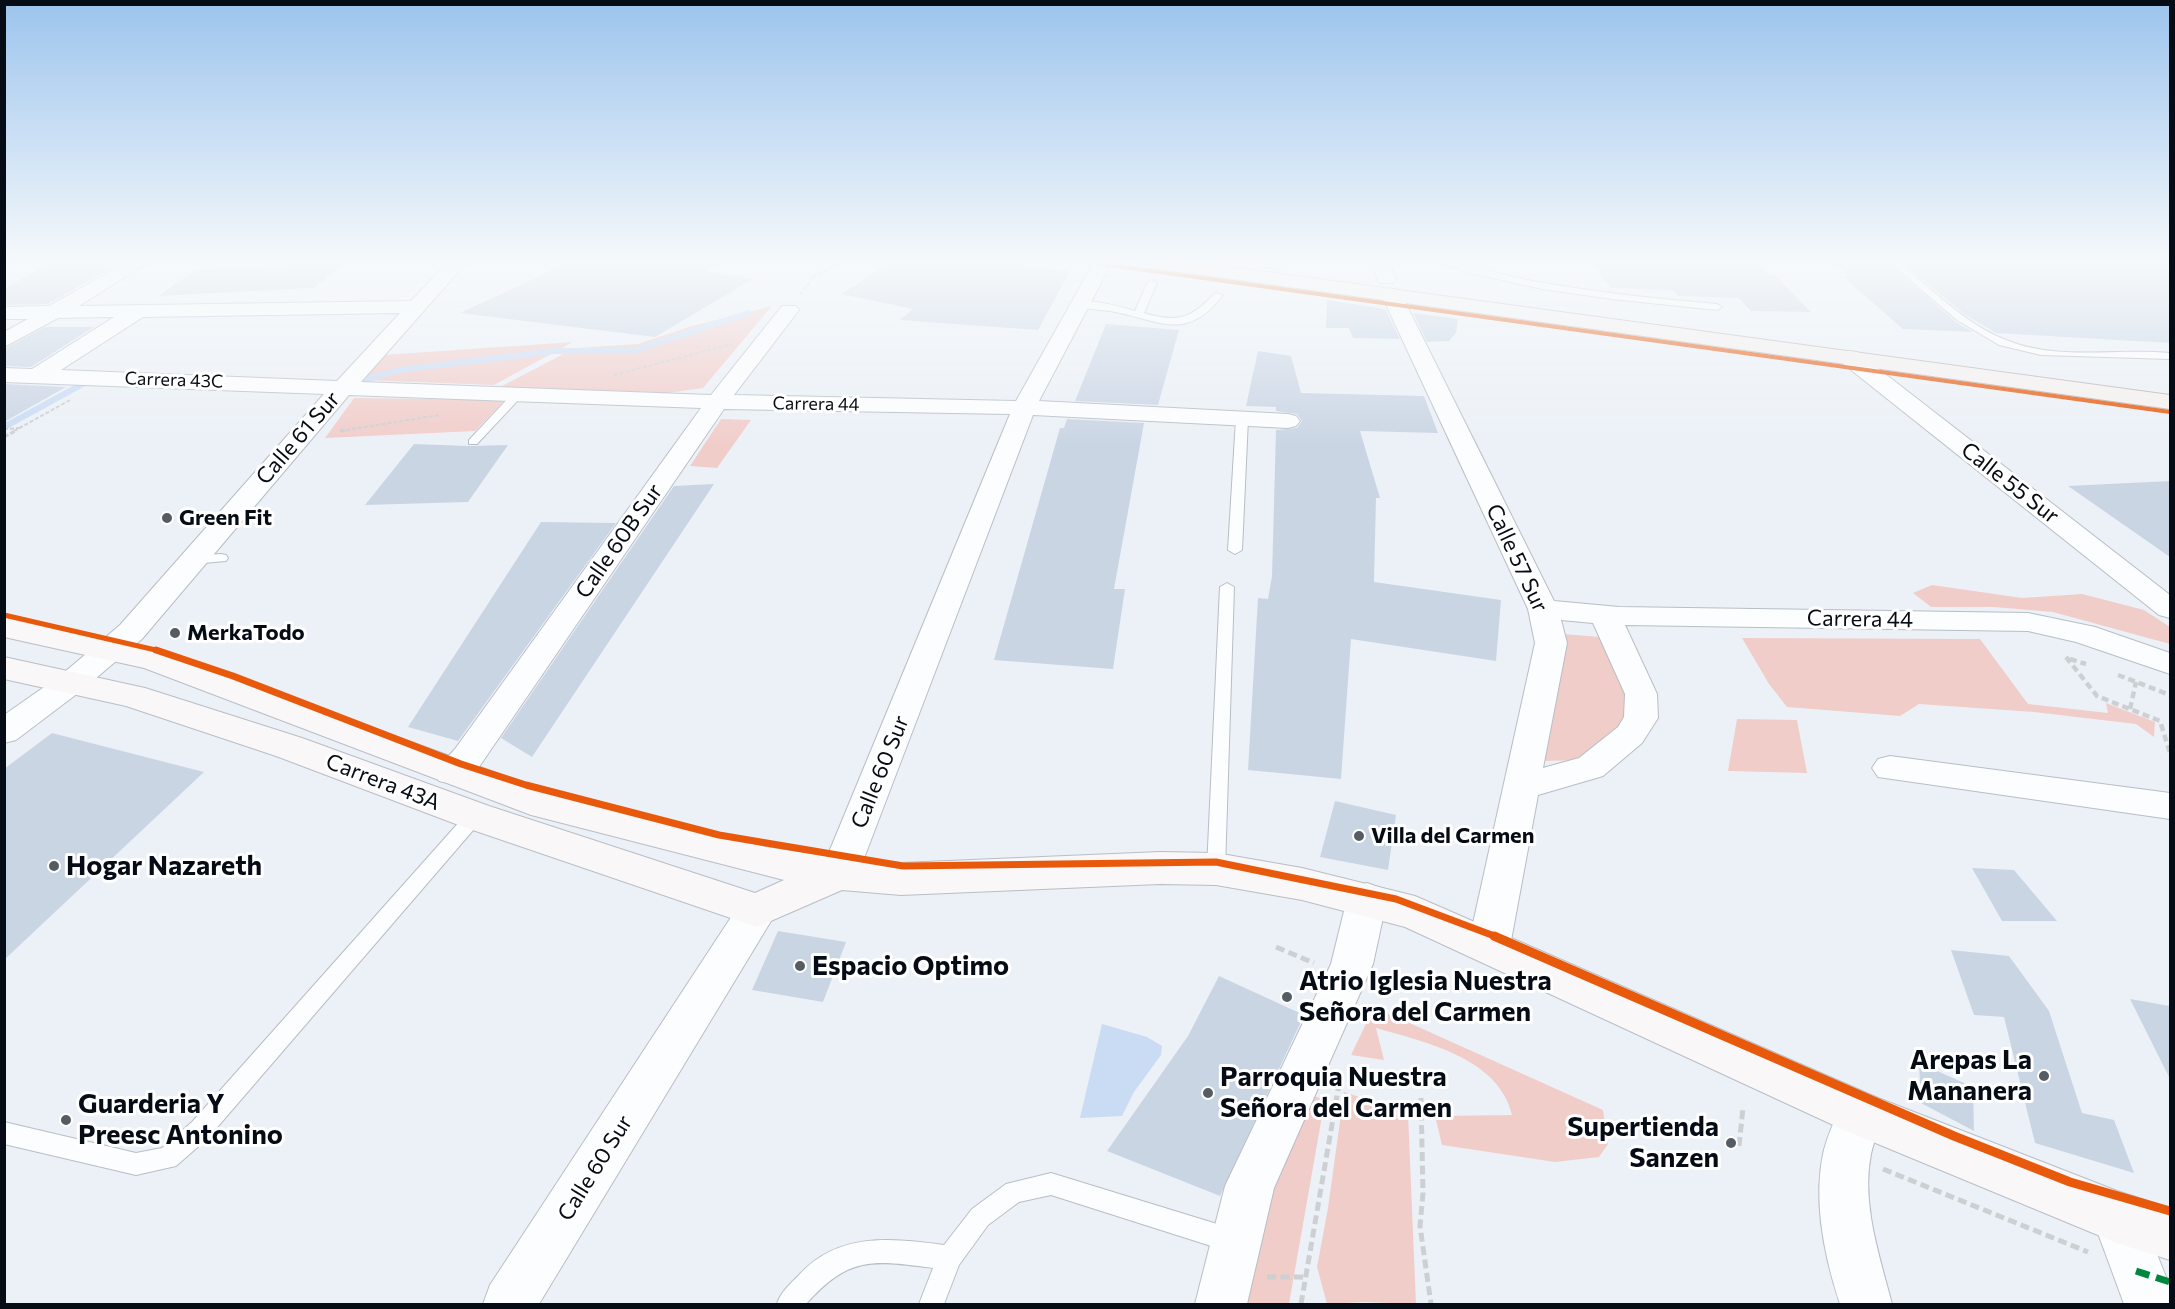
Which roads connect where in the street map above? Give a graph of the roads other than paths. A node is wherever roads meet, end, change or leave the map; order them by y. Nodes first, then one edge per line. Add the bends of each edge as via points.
1 (35, 323) edge
2 (120, 323) edge
3 (401, 323) edge
4 (779, 323) edge
5 (1070, 323) edge
6 (1407, 323) edge
7 (1651, 323) edge
8 (1723, 323) edge
9 (1970, 323) edge
10 (4, 341) edge
11 (1850, 357) junction
12 (2167, 357) edge
13 (4, 375) edge
14 (37, 376) junction
15 (2170, 383) edge
16 (343, 386) junction
17 (517, 395) junction
18 (717, 402) junction
19 (2170, 402) edge
20 (1024, 408) junction
21 (1242, 419) junction
22 (1288, 421) dead end
23 (473, 442) dead end
24 (1235, 550) dead end
25 (221, 558) dead end
26 (191, 560) junction
27 (1227, 587) dead end
28 (1543, 609) junction
29 (2170, 609) edge
30 (1605, 615) junction
31 (4, 627) edge
32 (110, 649) junction
33 (2170, 664) edge
34 (4, 668) edge
35 (71, 682) junction
36 (4, 732) edge
37 (1890, 768) dead end
38 (452, 772) junction
39 (1523, 786) junction
40 (2170, 806) edge
41 (475, 816) junction
42 (1216, 870) junction
43 (839, 874) junction
44 (1367, 899) junction
45 (757, 910) junction
46 (1489, 946) junction
47 (4, 1133) edge
48 (1854, 1134) junction
49 (2117, 1217) junction
50 (2170, 1234) edge
51 (1235, 1241) junction
52 (949, 1258) junction
53 (2144, 1288) edge
54 (509, 1305) edge
55 (789, 1305) edge
56 (932, 1305) edge
57 (1221, 1305) edge
58 (1866, 1305) edge

1 - 10 street
2 - 14 street
3 - 16 street, Calle 61 Sur
4 - 18 street, Calle 60B Sur
5 - 20 street, Calle 60 Sur
6 - 28 street, Calle 57 Sur
7 - 11 main road
8 - 15 main road
9 - 12 lane via 1986,336 2030,351
11 - 19 main road
11 - 29 street, Calle 55 Sur
13 - 14 street, Carrera 43C
14 - 16 street, Carrera 43C
16 - 17 street, Carrera 44
16 - 26 street, Calle 61 Sur
17 - 18 street, Carrera 44
17 - 23 lane
18 - 20 street, Carrera 44
18 - 38 street, Calle 60B Sur via 467,758
20 - 21 street, Carrera 44
20 - 43 street, Calle 60 Sur
21 - 22 street, Carrera 44
21 - 24 lane
25 - 26 lane
26 - 32 street, Calle 61 Sur via 131,632
27 - 42 lane
28 - 30 street, Carrera 44
28 - 39 street, Calle 57 Sur via 1551,643
30 - 33 street, Carrera 44 via 2028,622 2084,634
30 - 39 street via 1641,694 1641,718 1630,735 1591,767
31 - 32 main road, Carrera 43A
32 - 35 street, Calle 61 Sur
32 - 38 main road, Carrera 43A via 153,660
34 - 35 main road, Carrera 43A
35 - 36 street, Calle 61 Sur
35 - 41 main road, Carrera 43A via 133,696 289,747
37 - 40 street
38 - 43 main road, Carrera 43A via 545,805 766,862
39 - 46 street, Calle 57 Sur
41 - 45 main road, Carrera 43A
41 - 47 lane via 231,1096 168,1158 136,1164
42 - 43 main road, Carrera 43A via 1160,868 901,879
42 - 44 main road, Carrera 43A via 1264,876
43 - 45 main road
44 - 46 main road, Carrera 43A via 1415,914
44 - 51 street via 1356,955 1250,1186
45 - 54 street, Calle 60 Sur
46 - 48 main road, Carrera 43A
48 - 49 main road, Carrera 43A
48 - 58 street via 1845,1180 1851,1235
49 - 50 main road, Carrera 43A
49 - 53 street
51 - 52 lane via 1051,1184 1014,1192 980,1217
51 - 57 street
52 - 55 lane via 856,1252 825,1267
52 - 56 lane

